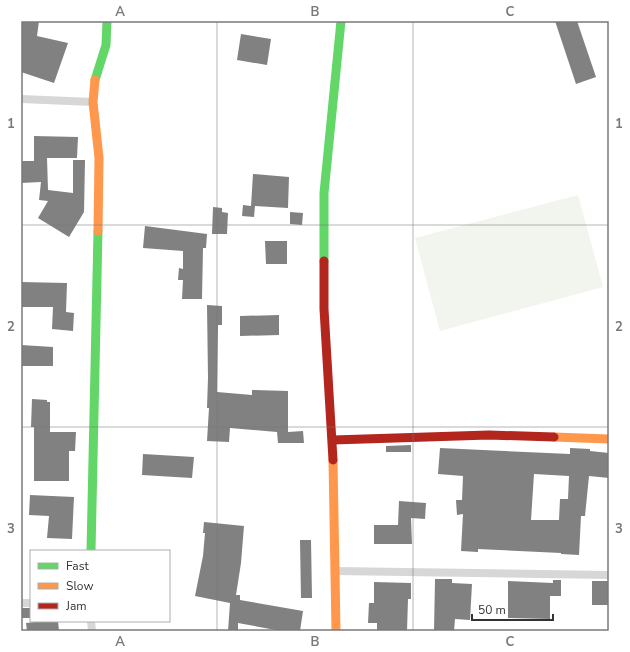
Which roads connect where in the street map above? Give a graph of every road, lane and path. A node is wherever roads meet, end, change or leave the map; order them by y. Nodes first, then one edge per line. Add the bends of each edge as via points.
1 (107, 21) edge
2 (342, 21) edge
3 (21, 99) edge
4 (93, 102) junction
5 (609, 439) edge
6 (333, 440) junction
7 (92, 550) edge
8 (335, 571) junction
9 (609, 575) edge
10 (336, 631) edge

1 - 4 street via 106,45 94,85
2 - 6 street via 324,193 324,309
3 - 4 street
4 - 7 street via 99,158
5 - 6 street via 489,435
6 - 8 street
8 - 9 street
8 - 10 street

